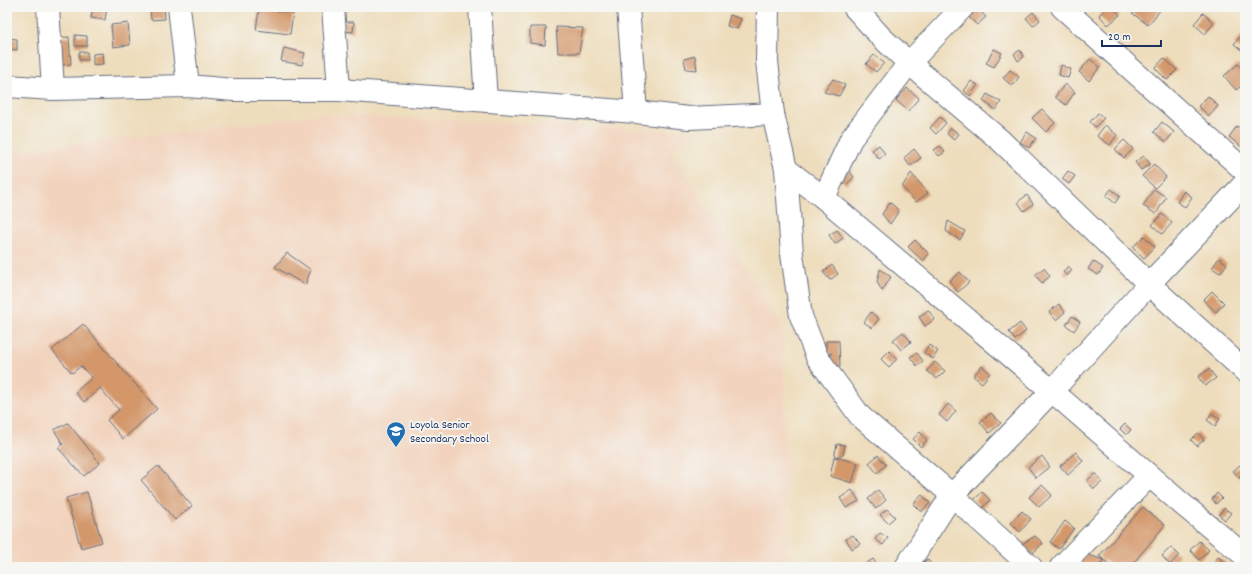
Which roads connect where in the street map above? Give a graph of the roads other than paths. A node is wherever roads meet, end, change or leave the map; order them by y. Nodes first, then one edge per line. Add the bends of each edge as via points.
1 (48, 7) edge
2 (178, 7) edge
3 (333, 7) edge
4 (480, 7) edge
5 (628, 7) edge
6 (768, 7) edge
7 (854, 7) edge
8 (962, 7) edge
9 (1062, 7) edge
10 (909, 63) junction
11 (7, 86) edge
12 (188, 86) junction
13 (53, 89) junction
14 (339, 90) junction
15 (486, 101) junction
16 (636, 112) junction
17 (772, 114) junction
18 (786, 169) junction
19 (1245, 171) edge
20 (1245, 183) edge
21 (824, 198) junction
22 (1149, 284) junction
23 (1245, 371) edge
24 (1052, 391) junction
25 (1149, 476) junction
26 (952, 495) junction
27 (1245, 556) edge
28 (906, 567) edge
29 (1031, 567) edge
30 (1061, 567) edge

1 - 13 street
2 - 12 street
3 - 14 street
4 - 15 street
5 - 16 street
6 - 17 street via 767,61
7 - 10 street
8 - 10 street
9 - 19 street
10 - 21 street via 851,139
10 - 22 street via 1000,140
11 - 13 street
12 - 13 street
12 - 14 street via 234,90
14 - 15 street
15 - 16 street
16 - 17 street via 689,118
17 - 18 street
18 - 21 street
18 - 26 street via 792,254 801,316 817,357 860,416
20 - 22 street
21 - 24 street
22 - 23 street
22 - 24 street
24 - 25 street
24 - 26 street
25 - 27 street
25 - 30 street
26 - 28 street
26 - 29 street

